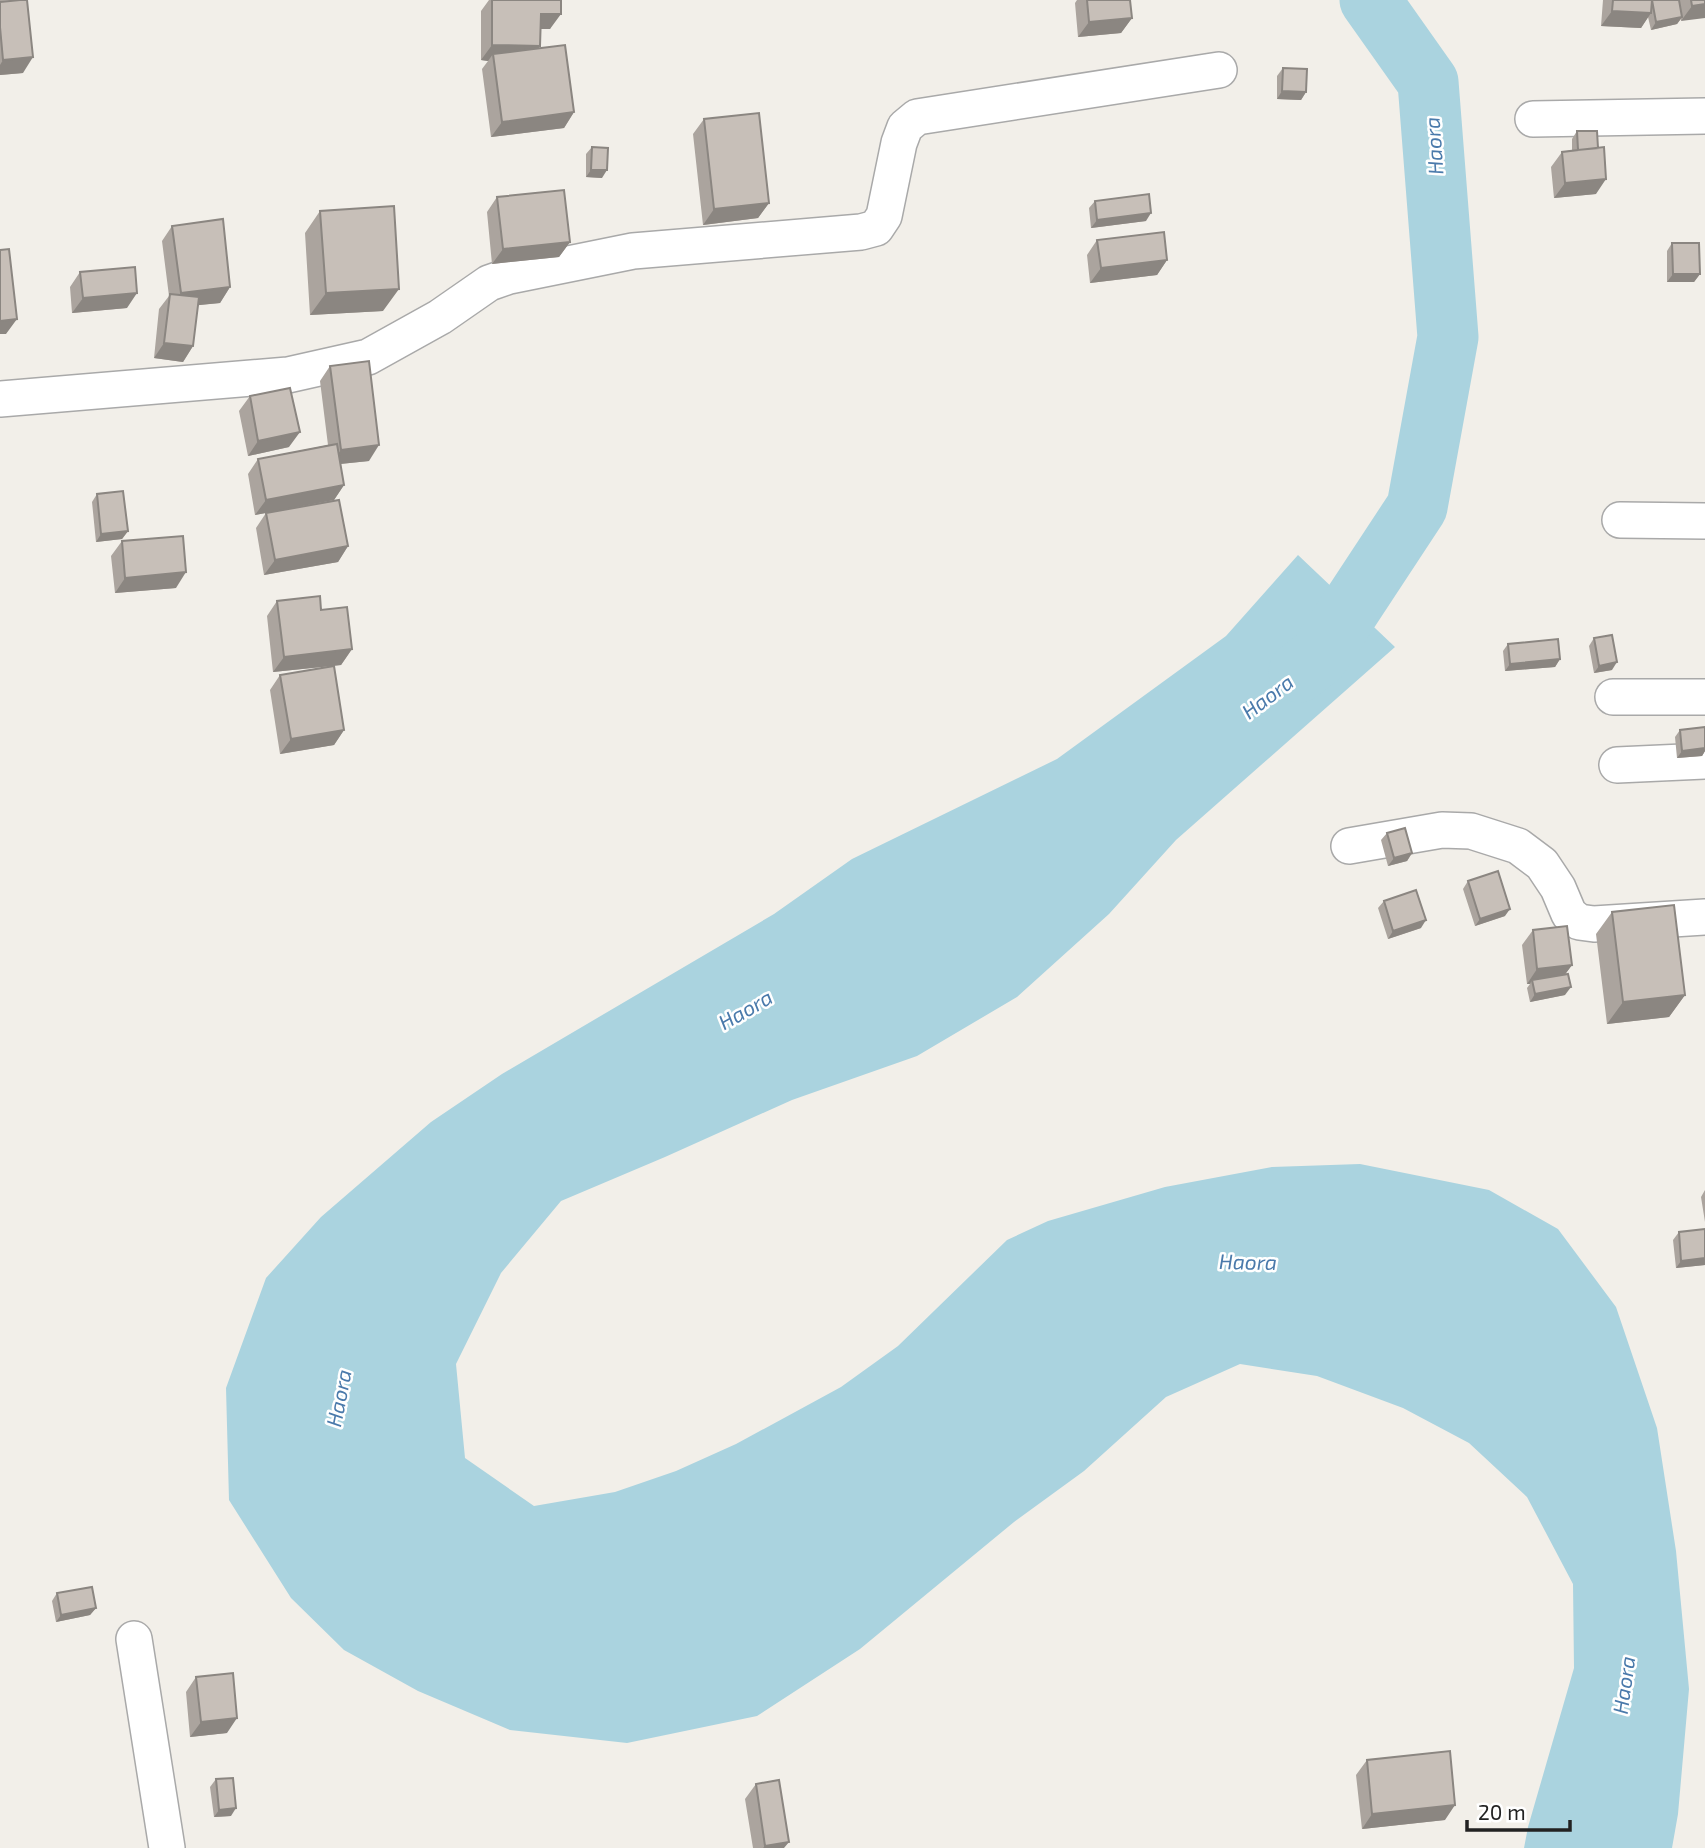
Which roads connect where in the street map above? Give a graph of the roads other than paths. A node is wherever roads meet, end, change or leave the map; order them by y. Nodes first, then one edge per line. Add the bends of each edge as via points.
1 (1219, 70) dead end
2 (1705, 116) edge
3 (1533, 119) dead end
4 (0, 399) edge
5 (1620, 520) dead end
6 (1705, 521) edge
7 (1613, 697) dead end
8 (1705, 697) edge
9 (1705, 761) edge
10 (1617, 765) dead end
11 (1349, 846) dead end
12 (1705, 916) edge
13 (134, 1639) dead end
14 (167, 1848) edge

1 - 4 street via 918,117 905,127 884,216 876,228 633,251 509,276 489,283 368,357 288,375
2 - 3 street
5 - 6 street
7 - 8 street
9 - 10 street
11 - 12 street via 1442,830 1471,831 1518,846 1542,864 1569,914 1579,922
13 - 14 street

